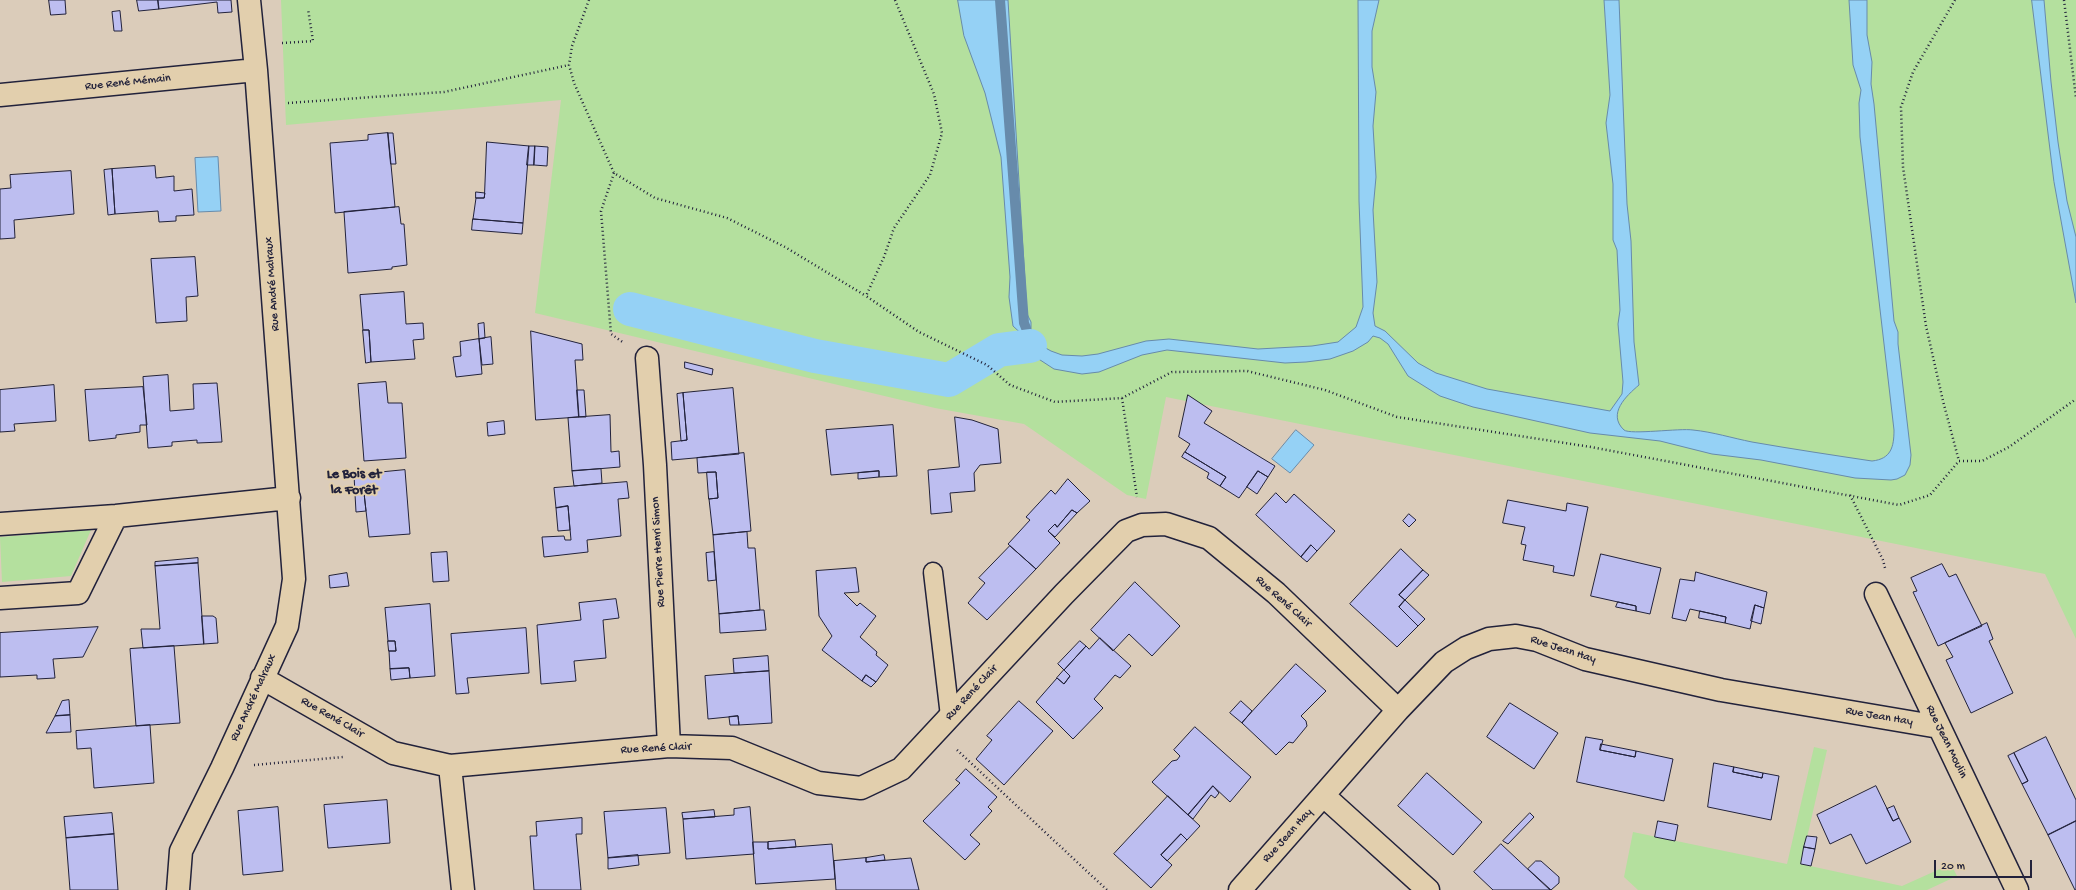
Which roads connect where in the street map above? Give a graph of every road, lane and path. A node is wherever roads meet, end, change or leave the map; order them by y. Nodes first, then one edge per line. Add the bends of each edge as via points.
1 (249, 0) edge
2 (590, 0) edge
3 (895, 0) edge
4 (1955, 0) edge
5 (2064, 0) edge
6 (308, 9) dead end
7 (254, 46) junction
8 (569, 65) junction
9 (256, 70) junction
10 (0, 95) edge
11 (2076, 98) edge
12 (259, 105) junction
13 (614, 173) junction
14 (866, 296) junction
15 (646, 358) joint
16 (1122, 398) junction
17 (2076, 399) edge
18 (1960, 461) junction
19 (1850, 495) junction
20 (288, 498) junction
21 (116, 516) junction
22 (0, 524) edge
23 (1142, 525) junction
24 (933, 572) dead end
25 (1876, 594) joint
26 (0, 598) edge
27 (262, 678) junction
28 (1398, 710) junction
29 (943, 724) junction
30 (1939, 727) junction
31 (669, 746) junction
32 (347, 757) dead end
33 (450, 766) junction
34 (222, 768) junction
35 (1324, 796) junction
36 (178, 890) edge
37 (463, 890) edge
38 (1107, 890) edge
39 (1240, 890) edge
40 (1428, 890) edge
41 (2017, 890) edge

1 - 7 street, Rue André Malraux
2 - 8 path via 572,46
3 - 14 path via 934,94 942,133 930,175 894,228
4 - 18 path via 1913,72 1901,107 1903,167 1926,326
5 - 11 path
6 - 7 path via 313,41
7 - 9 street, Rue André Malraux
8 - 12 path via 444,92
8 - 13 path via 574,83
9 - 10 street, Rue René Mémain
9 - 12 street, Rue André Malraux
12 - 20 street, Rue André Malraux
13 - 14 path via 655,198 727,218 786,247
13 - 15 path via 602,211 611,334
14 - 16 path via 919,332 987,365 1010,385 1054,402
15 - 31 street, Rue Pierre Henri Simon via 655,465
16 - 19 path via 1172,372 1246,371 1325,390 1397,417 1591,447
16 - 23 path
17 - 18 path via 2009,447 1982,461
18 - 19 path via 1930,495 1922,498 1899,505
19 - 25 path via 1883,560 1888,578
20 - 21 street
20 - 27 street, Rue André Malraux via 294,578 287,626
21 - 22 street
21 - 26 street via 78,593
23 - 28 street, Rue René Clair via 1166,524 1210,538 1276,593
23 - 29 street, Rue René Clair via 1126,531
24 - 29 lane
25 - 30 street, Rue Jean Moulin
27 - 33 street, Rue René Clair via 394,753
27 - 34 street, Rue André Malraux
28 - 30 street, Rue Jean Hay via 1444,662 1466,648 1489,639 1516,636 1537,640 1585,660 1721,690
28 - 35 street, Rue Jean Hay
29 - 31 street, Rue René Clair via 901,769 861,788 818,783 732,748
29 - 38 path
30 - 41 street, Rue Jean Moulin
31 - 33 street, Rue René Clair
32 - 34 path
33 - 37 street
34 - 36 street, Rue André Malraux via 180,851
35 - 39 street, Rue Jean Hay
35 - 40 street

